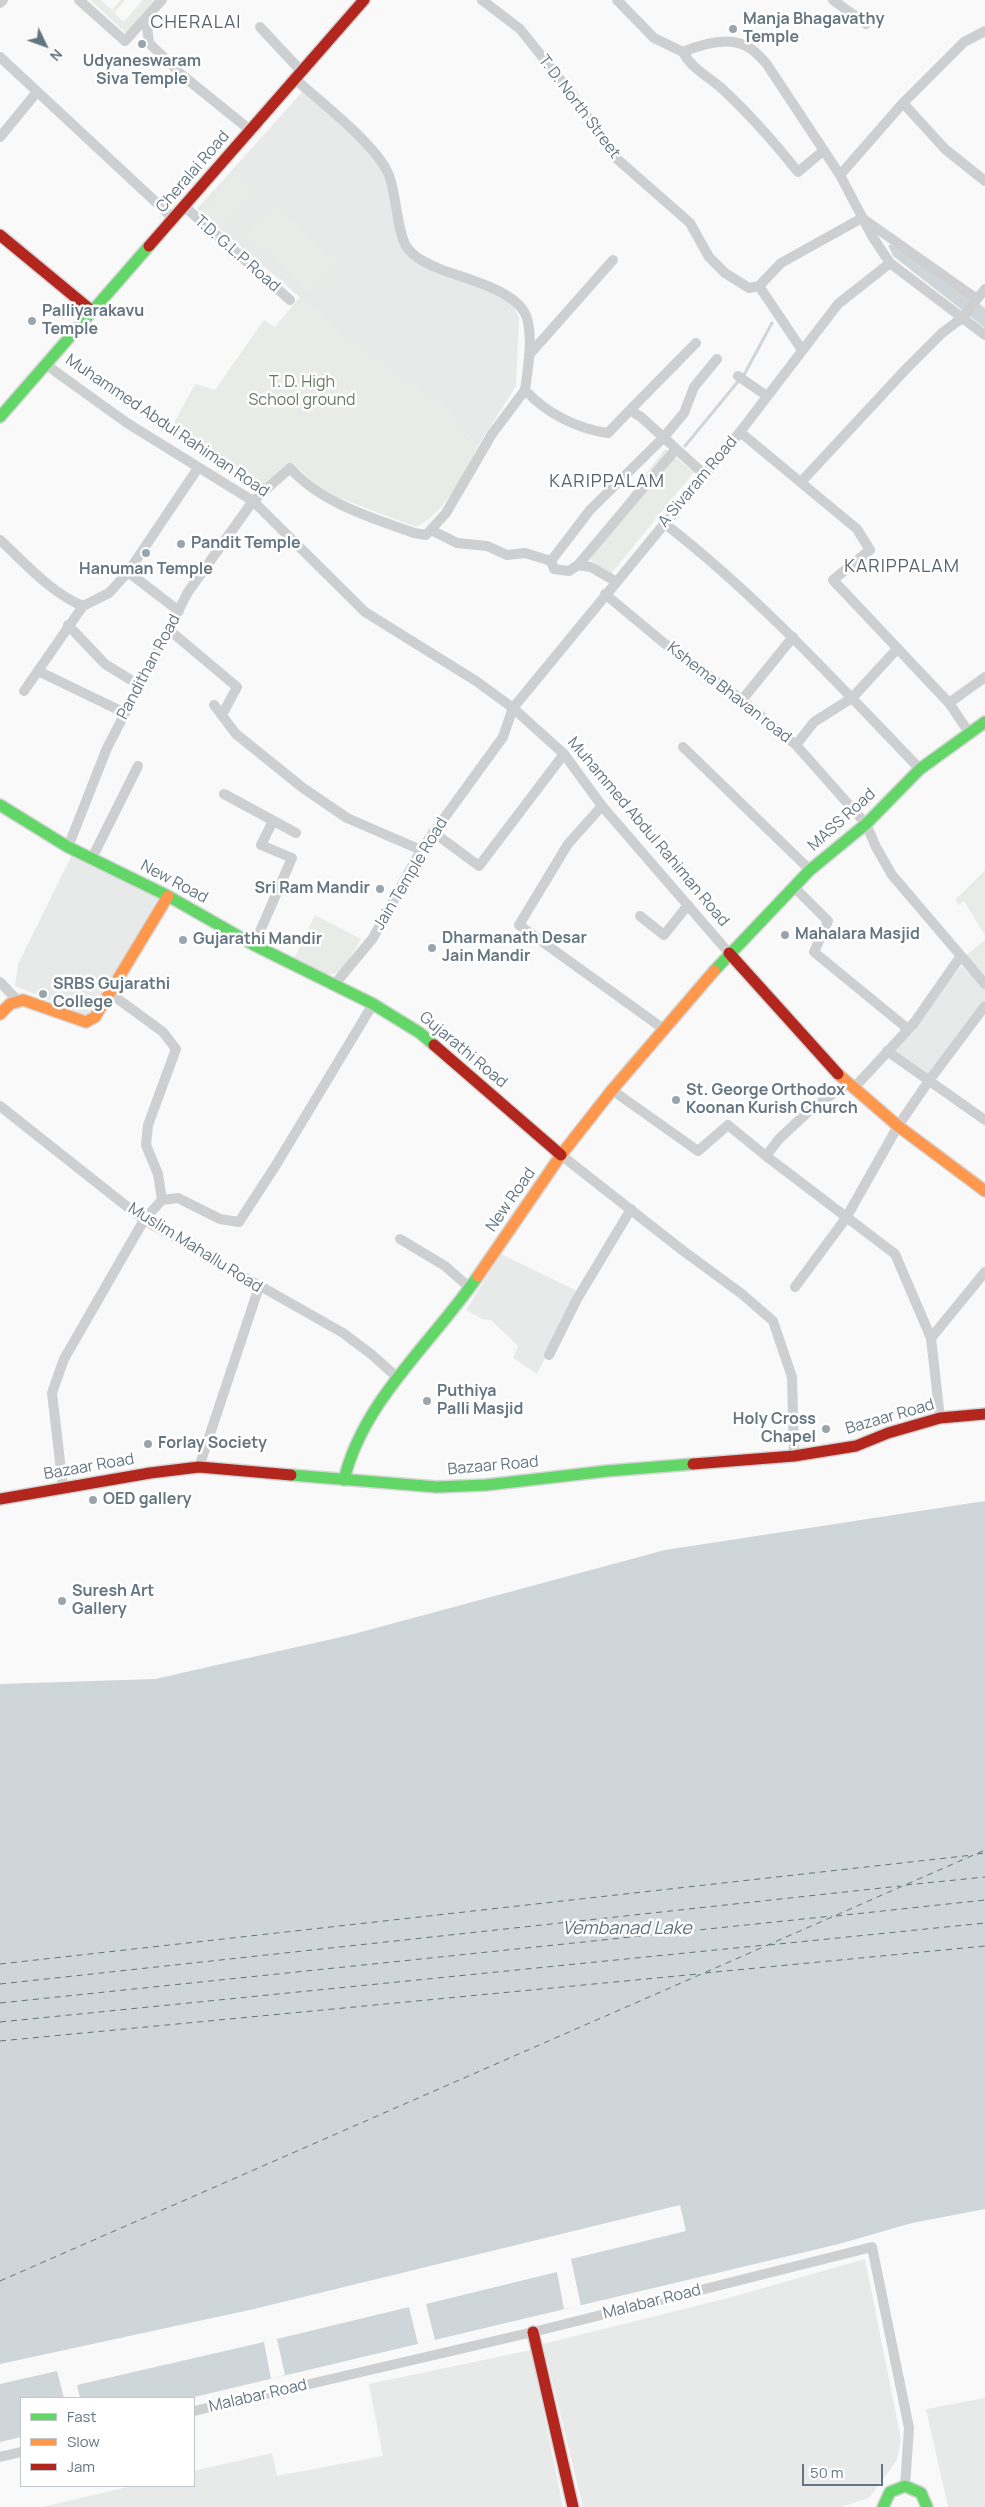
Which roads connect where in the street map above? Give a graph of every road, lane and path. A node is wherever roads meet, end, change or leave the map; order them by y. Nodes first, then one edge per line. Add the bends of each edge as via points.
1 (3, 0) edge
2 (79, 0) edge
3 (162, 0) edge
4 (364, 0) edge
5 (482, 0) edge
6 (617, 0) edge
7 (833, 0) edge
8 (0, 3) edge
9 (146, 18) junction
10 (866, 24) dead end
11 (260, 28) dead end
12 (985, 31) edge
13 (683, 52) junction
14 (0, 57) edge
15 (298, 75) junction
16 (37, 92) junction
17 (903, 103) junction
18 (250, 130) junction
19 (0, 137) edge
20 (824, 151) junction
21 (840, 175) junction
22 (985, 181) edge
23 (185, 207) junction
24 (862, 218) junction
25 (174, 219) junction
26 (0, 235) edge
27 (613, 260) dead end
28 (890, 263) junction
29 (759, 286) junction
30 (985, 289) edge
31 (977, 299) junction
32 (290, 300) dead end
33 (92, 311) junction
34 (964, 316) junction
35 (985, 335) edge
36 (696, 344) dead end
37 (802, 350) junction
38 (529, 355) junction
39 (717, 359) dead end
40 (45, 364) junction
41 (741, 378) dead end
42 (525, 390) junction
43 (767, 396) junction
44 (630, 410) junction
45 (0, 418) edge
46 (740, 432) junction
47 (664, 437) junction
48 (676, 449) junction
49 (198, 468) junction
50 (705, 475) junction
51 (801, 482) junction
52 (253, 500) junction
53 (664, 523) junction
54 (431, 530) junction
55 (0, 540) edge
56 (551, 560) junction
57 (578, 565) junction
58 (128, 572) junction
59 (616, 581) junction
60 (605, 594) junction
61 (83, 606) junction
62 (179, 611) junction
63 (68, 625) junction
64 (168, 629) junction
65 (793, 637) junction
66 (897, 649) junction
67 (38, 670) junction
68 (985, 677) edge
69 (139, 686) junction
70 (24, 691) dead end
71 (852, 698) junction
72 (742, 700) junction
73 (949, 703) junction
74 (214, 705) dead end
75 (513, 708) junction
76 (125, 713) junction
77 (222, 715) junction
78 (985, 722) edge
79 (970, 734) junction
80 (796, 745) junction
81 (683, 748) dead end
82 (564, 754) junction
83 (138, 766) dead end
84 (920, 769) junction
85 (224, 794) dead end
86 (0, 804) edge
87 (602, 806) junction
88 (273, 821) junction
89 (866, 824) junction
90 (433, 832) junction
91 (296, 833) dead end
92 (68, 847) junction
93 (421, 850) junction
94 (92, 858) junction
95 (810, 870) junction
96 (794, 887) junction
97 (168, 896) junction
98 (688, 905) junction
99 (640, 916) dead end
100 (254, 945) junction
101 (729, 952) junction
102 (960, 957) junction
103 (0, 982) edge
104 (985, 984) edge
105 (334, 985) junction
106 (111, 994) junction
107 (18, 1000) junction
108 (373, 1004) junction
109 (985, 1006) edge
110 (0, 1014) edge
111 (908, 1029) junction
112 (665, 1030) junction
113 (887, 1051) junction
114 (928, 1082) junction
115 (850, 1087) junction
116 (612, 1090) junction
117 (0, 1106) edge
118 (985, 1120) edge
119 (898, 1126) junction
120 (561, 1155) junction
121 (766, 1156) junction
122 (983, 1187) edge
123 (162, 1200) junction
124 (631, 1209) junction
125 (846, 1218) junction
126 (144, 1220) junction
127 (400, 1238) dead end
128 (985, 1272) edge
129 (259, 1287) junction
130 (795, 1287) dead end
131 (470, 1288) junction
132 (931, 1338) junction
133 (548, 1355) dead end
134 (398, 1378) junction
135 (985, 1414) edge
136 (940, 1418) junction
137 (794, 1456) junction
138 (199, 1467) junction
139 (344, 1480) junction
140 (63, 1488) junction
141 (0, 1499) edge
142 (533, 2332) junction
143 (195, 2411) edge
144 (20, 2452) edge
145 (0, 2457) edge
146 (905, 2486) junction
147 (573, 2507) edge
148 (883, 2507) edge
149 (927, 2507) edge

1 - 8 street
2 - 9 street via 125,41
3 - 9 street
4 - 15 main road, Cheralai Road
5 - 29 street, T. D. North Street via 520,30 572,94 608,149 690,223 709,257 725,273 749,288
6 - 13 street via 654,38
7 - 10 street
9 - 18 street via 149,43
11 - 15 street
12 - 17 street via 964,42
13 - 20 street via 702,43 741,43 752,49 766,63
13 - 20 street via 688,62 719,86 768,135 798,172
14 - 16 street
15 - 18 main road, Cheralai Road
15 - 38 street via 379,158 392,186 406,245 432,266 502,293 516,303 526,318
16 - 19 street
16 - 25 street
17 - 21 street
17 - 22 street via 945,149
18 - 23 main road, Cheralai Road
20 - 21 street
21 - 24 street
23 - 25 main road, Cheralai Road
23 - 32 street, T.D. G.L.P Road
24 - 28 street
24 - 29 street via 781,263
24 - 31 street
25 - 33 main road, Cheralai Road
26 - 33 main road
27 - 38 street
28 - 34 street
28 - 37 street, A Sivaram Road via 838,304
29 - 37 street
30 - 31 street
31 - 34 street
33 - 40 main road, Cheralai Road
34 - 35 street
34 - 51 street via 906,368
36 - 44 street
37 - 43 street, A Sivaram Road
38 - 42 street
39 - 47 street via 694,387 684,413
40 - 45 main road, Cheralai Road
40 - 49 street, Muhammed Abdul Rahiman Road via 127,423
41 - 43 street
42 - 44 street via 539,405 589,431 608,433
42 - 54 street via 492,434 446,513
43 - 46 street, A Sivaram Road
44 - 47 street
46 - 50 street, A Sivaram Road
46 - 51 street
47 - 48 street
47 - 56 street via 590,510
48 - 50 street
48 - 57 street
49 - 52 street, Muhammed Abdul Rahiman Road
49 - 58 street
50 - 53 street, A Sivaram Road
51 - 66 street via 857,529 870,550 834,580
52 - 54 street, Pandithan Road via 290,468 311,488 350,508 414,534 426,535
52 - 62 street, Pandithan Road via 188,592
52 - 75 street, Muhammed Abdul Rahiman Road via 365,612 476,681
53 - 59 street, A Sivaram Road
53 - 65 street via 706,556
54 - 56 street via 457,543 487,546 507,556 525,553
55 - 61 street via 49,584 72,602
56 - 57 street via 554,570 569,571
57 - 59 street via 591,567
58 - 61 street via 109,593
58 - 62 street
59 - 60 street, A Sivaram Road
60 - 72 street, Kshema Bhavan road via 664,643
60 - 75 street, A Sivaram Road
61 - 63 street
62 - 64 street, Pandithan Road
63 - 67 street
63 - 69 street via 105,664
64 - 69 street, Pandithan Road
64 - 77 street via 237,687
65 - 71 street
65 - 72 street
66 - 71 street
66 - 73 street
67 - 70 street
67 - 76 street
68 - 73 street
69 - 76 street, Pandithan Road
71 - 80 street via 814,722
71 - 84 street
72 - 80 street, Kshema Bhavan road
73 - 79 street
74 - 77 street
75 - 82 street, Muhammed Abdul Rahiman Road
75 - 90 street, Jain Temple Road via 503,738
76 - 92 street, Pandithan Road via 107,748
77 - 93 street via 236,734 303,788 347,818
78 - 79 main road, MASS Road
79 - 84 main road, MASS Road
80 - 89 street, Kshema Bhavan road
81 - 95 street
82 - 87 street, Muhammed Abdul Rahiman Road
82 - 90 street via 479,866
83 - 94 street
84 - 89 main road, MASS Road
85 - 88 street
86 - 92 main road, New Road
87 - 98 street, Muhammed Abdul Rahiman Road
87 - 112 street via 568,844 520,925
88 - 91 street
88 - 100 street via 262,845 292,858
89 - 95 main road, MASS Road
89 - 102 street, Kshema Bhavan road via 892,875
90 - 93 street, Jain Temple Road
92 - 94 main road, New Road
93 - 105 street, Jain Temple Road via 373,938
94 - 97 main road, New Road
95 - 96 main road, MASS Road
96 - 101 main road, MASS Road
96 - 111 street via 828,921 814,952
97 - 100 main road, New Road
97 - 106 main road
98 - 99 street via 664,935
98 - 101 street, Muhammed Abdul Rahiman Road
100 - 105 main road, New Road
101 - 112 main road, New Road
101 - 115 main road, Muhammed Abdul Rahiman Road
102 - 104 street, Kshema Bhavan road
102 - 111 street
103 - 107 street
105 - 108 main road, Gujarathi Road
106 - 107 main road via 95,1017 86,1022
106 - 123 street via 163,1032 176,1049 148,1125 146,1145 158,1174
107 - 110 main road
108 - 120 main road, Gujarathi Road via 420,1033
108 - 123 street via 239,1222 220,1219 178,1198
109 - 114 street
111 - 113 street
112 - 116 main road, New Road
113 - 114 street
113 - 115 street
114 - 118 street
114 - 119 street
115 - 119 main road, Muhammed Abdul Rahiman Road
115 - 121 street via 810,1110
116 - 120 main road, New Road
116 - 121 street via 698,1151 728,1125
117 - 126 street, Muslim Mahallu Road
119 - 122 main road, Muhammed Abdul Rahiman Road
119 - 125 street
120 - 124 street
120 - 131 main road, New Road
121 - 125 street
123 - 126 street
124 - 133 street
124 - 137 street via 773,1321 792,1377
125 - 130 street
125 - 132 street via 895,1254
126 - 129 street, Muslim Mahallu Road
126 - 140 street via 64,1358 52,1392
127 - 131 street via 445,1266
128 - 132 street
129 - 134 street, Muslim Mahallu Road via 343,1333
129 - 138 street
131 - 134 main road, New Road
132 - 136 street
134 - 139 main road, New Road via 362,1430 350,1455
135 - 136 main road, Bazaar Road
136 - 137 main road, Bazaar Road via 888,1432 856,1446
137 - 139 main road, Bazaar Road via 456,1486
138 - 139 main road, Bazaar Road
138 - 140 main road, Bazaar Road
140 - 141 main road, Bazaar Road
142 - 143 street, Malabar Road
142 - 146 street, Malabar Road via 872,2247 909,2428
142 - 147 main road
144 - 145 street
146 - 148 main road via 890,2492
146 - 149 main road via 921,2493

